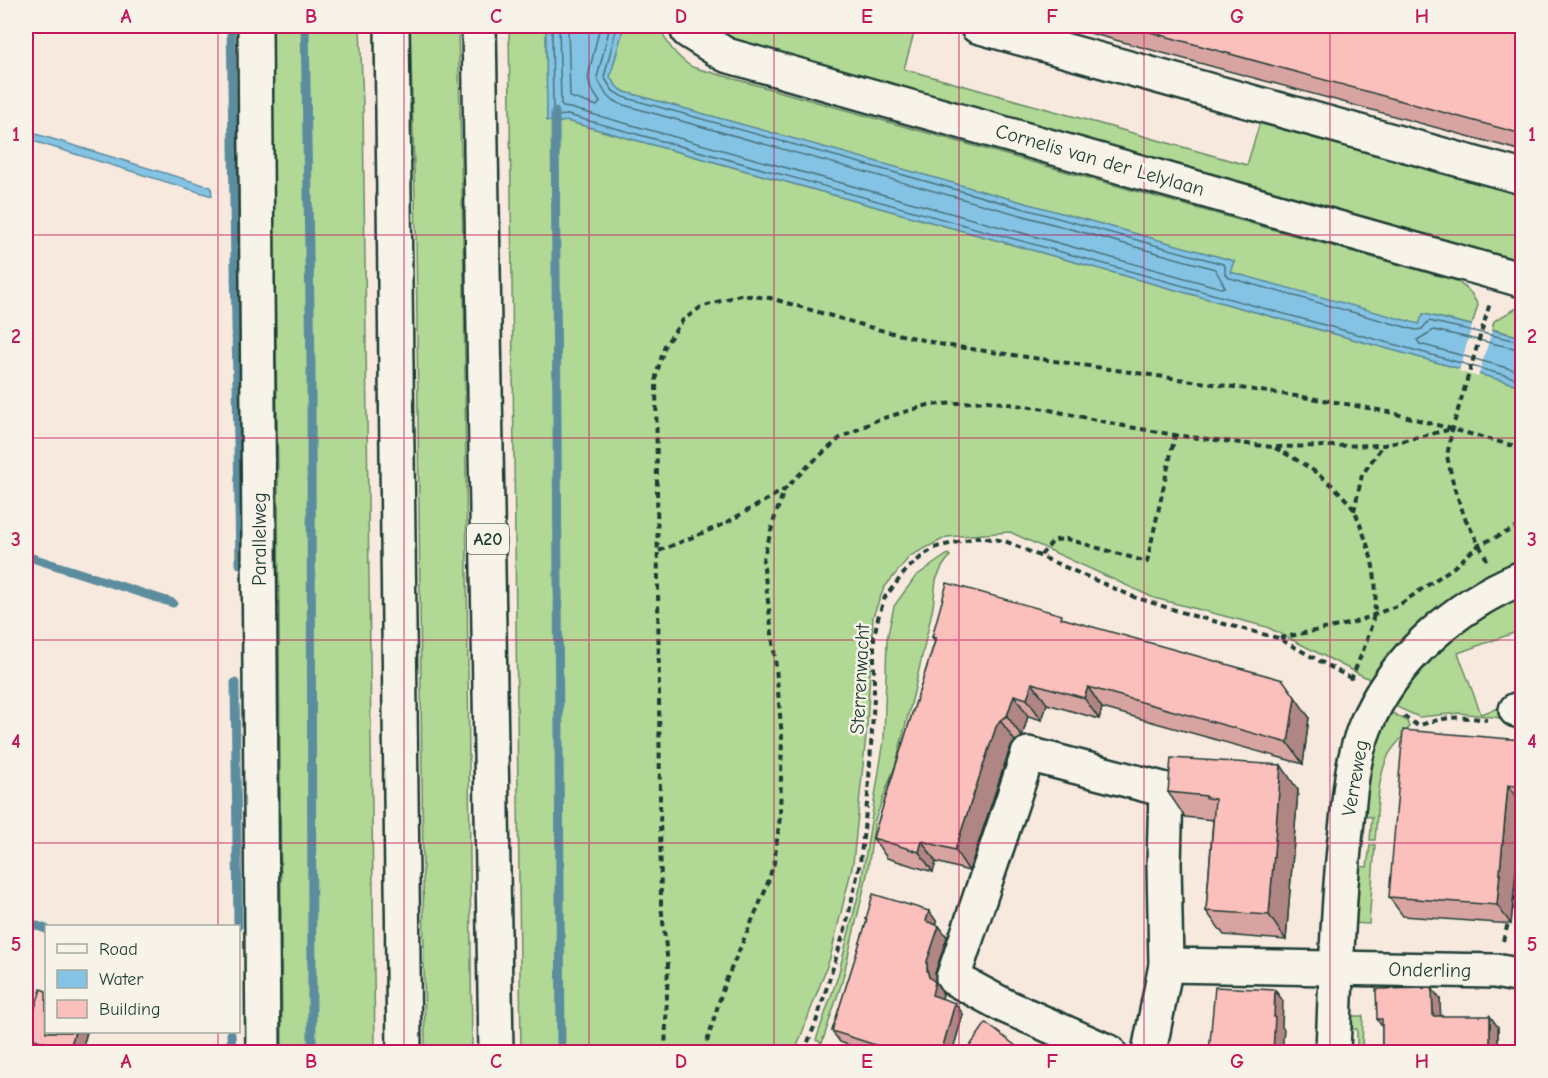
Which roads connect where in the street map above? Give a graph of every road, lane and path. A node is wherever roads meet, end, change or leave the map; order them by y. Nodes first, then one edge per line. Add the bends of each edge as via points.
1 (255, 26) edge
2 (392, 26) edge
3 (479, 26) edge
4 (688, 26) edge
5 (977, 26) edge
6 (1522, 177) edge
7 (1522, 280) edge
8 (1485, 318) dead end
9 (1452, 430) junction
10 (1174, 435) junction
11 (1384, 445) junction
12 (1272, 447) junction
13 (1522, 448) edge
14 (784, 490) junction
15 (1354, 511) junction
16 (1522, 525) edge
17 (1479, 545) junction
18 (659, 551) junction
19 (1041, 555) junction
20 (1512, 582) edge
21 (1374, 614) junction
22 (1278, 638) junction
23 (1351, 679) junction
24 (1380, 696) junction
25 (1519, 711) edge
26 (1418, 726) dead end
27 (1522, 871) edge
28 (1166, 965) junction
29 (1337, 969) junction
30 (1508, 973) edge
31 (263, 1053) edge
32 (404, 1053) edge
33 (496, 1053) edge
34 (666, 1053) edge
35 (704, 1053) edge
36 (804, 1053) edge
37 (1109, 1053) edge
38 (1149, 1053) edge
39 (1333, 1053) edge

1 - 31 main road, Parallelweg
2 - 32 main road
3 - 33 main road, A20
4 - 7 main road, Cornelis van der Lelylaan via 688,31 726,55
5 - 6 main road
8 - 9 path
9 - 11 path
9 - 13 path
9 - 17 path via 1447,456 1449,470
9 - 18 path via 1330,401 944,345 770,298 740,295 701,307 683,320 660,359 656,376
10 - 12 path
10 - 14 path via 988,401 928,405 877,420 840,438
10 - 19 path via 1147,562 1067,539 1054,540
11 - 12 path
11 - 15 path via 1362,475
12 - 15 path via 1319,475
14 - 18 path via 722,525
14 - 35 path via 764,560 782,738 780,818 774,863 724,985
15 - 21 path via 1373,561
16 - 17 path
17 - 20 path
17 - 21 path via 1399,605
18 - 34 path via 661,905 668,964
19 - 22 path, Sterrenwacht via 1134,597
19 - 36 path, Sterrenwacht via 1005,541 978,537 937,547 908,568 885,597 874,636 874,698 860,863 846,926
20 - 24 main road, Verreweg via 1461,610 1419,648
21 - 22 path via 1353,623
21 - 23 path
22 - 23 path, Sterrenwacht
23 - 24 path, Sterrenwacht
24 - 29 main road, Verreweg via 1364,728 1353,764 1342,856
25 - 26 path via 1512,724 1459,716
27 - 30 path
28 - 29 main road, Onderling
28 - 37 main road via 1166,790 1029,754 953,978
28 - 38 main road
29 - 30 main road, Onderling
29 - 39 main road, Verreweg

